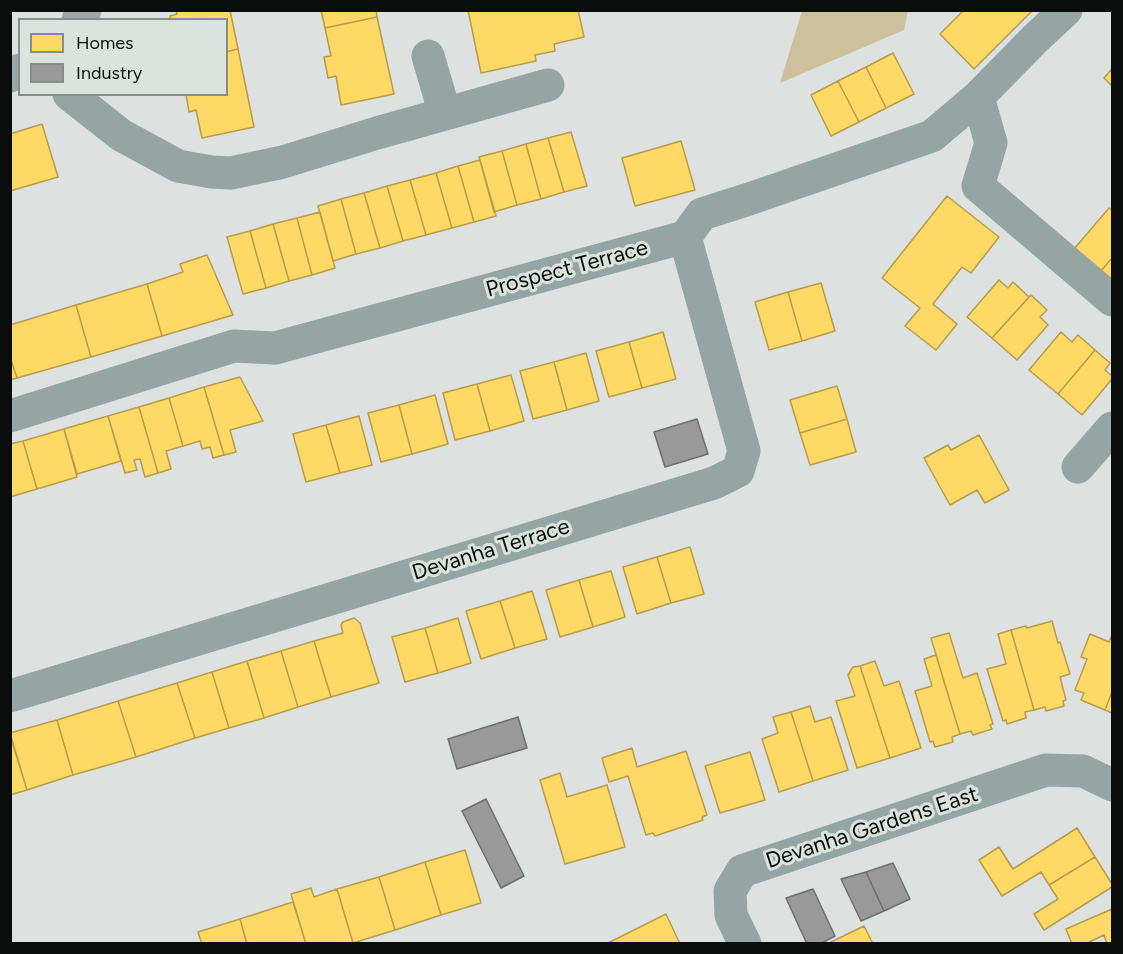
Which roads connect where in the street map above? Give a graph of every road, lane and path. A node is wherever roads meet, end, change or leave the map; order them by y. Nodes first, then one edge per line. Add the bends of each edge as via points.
1 (1066, 10) edge
2 (428, 56) dead end
3 (548, 85) dead end
4 (72, 96) edge
5 (978, 97) junction
6 (445, 114) junction
7 (685, 237) junction
8 (1113, 300) edge
9 (10, 416) edge
10 (1113, 428) edge
11 (1078, 467) dead end
12 (10, 696) edge
13 (1113, 785) edge
14 (745, 944) edge

1 - 5 street
2 - 6 street
3 - 6 street
4 - 6 street via 121,135 178,166 231,173 283,162
5 - 7 street via 932,136 702,214
5 - 8 street via 990,143 978,186
7 - 9 street, Prospect Terrace via 275,348 234,346
7 - 12 street, Devanha Terrace via 744,451 738,471 714,483
10 - 11 street
13 - 14 street, Devanha Gardens East via 1083,771 1046,770 742,871 730,891 730,915

